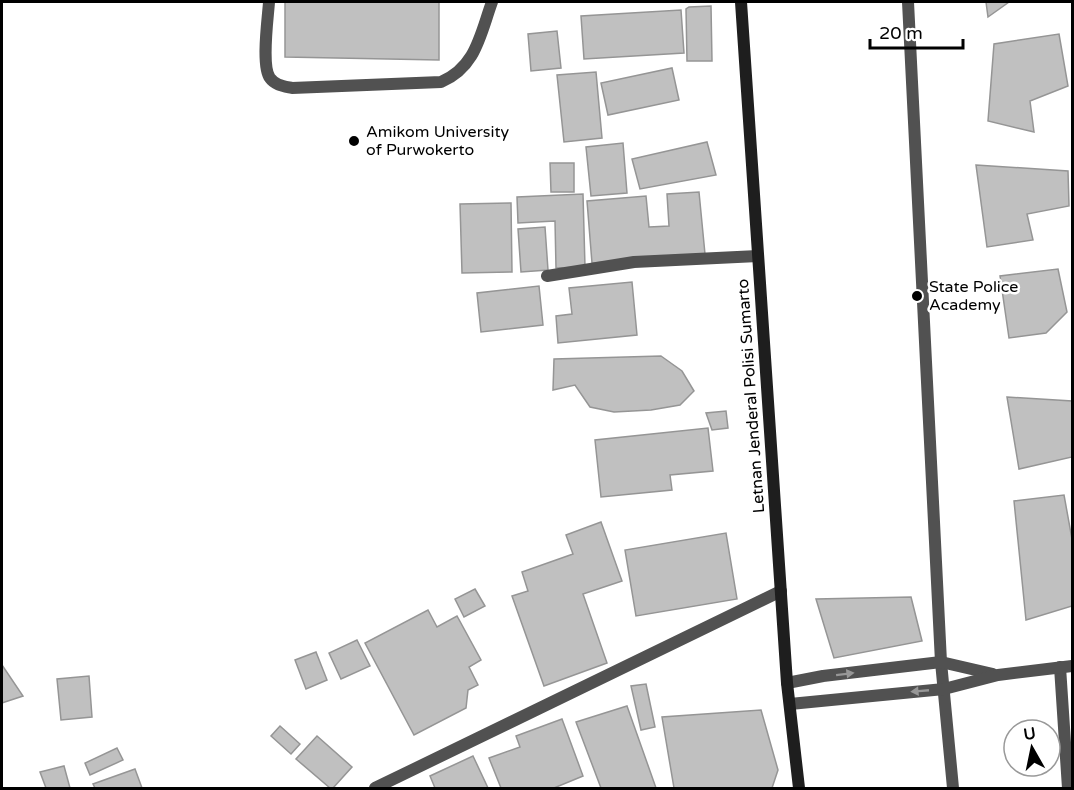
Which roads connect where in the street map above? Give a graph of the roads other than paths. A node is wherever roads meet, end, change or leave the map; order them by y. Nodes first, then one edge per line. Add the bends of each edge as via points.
1 (269, 2) edge
2 (492, 2) edge
3 (741, 2) edge
4 (908, 2) edge
5 (758, 256) junction
6 (547, 276) dead end
7 (781, 591) junction
8 (941, 662) junction
9 (1066, 667) edge
10 (998, 675) junction
11 (787, 683) junction
12 (944, 689) junction
13 (790, 704) junction
14 (375, 789) edge
15 (799, 789) edge
16 (953, 789) edge
17 (1068, 789) edge

1 - 2 street via 268,76 276,84 292,88 448,79 466,65
3 - 5 street, Letnan Jenderal Polisi Sumarto
4 - 8 street
5 - 6 street via 634,262
5 - 7 street, Letnan Jenderal Polisi Sumarto
7 - 11 street, Letnan Jenderal Polisi Sumarto
7 - 14 street
8 - 10 street
11 -> 8 street
8 - 12 street
9 - 10 street
9 - 17 street
10 - 12 street
11 - 13 street, Letnan Jenderal Polisi Sumarto
12 -> 13 street
12 - 16 street
13 - 15 street, Letnan Jenderal Polisi Sumarto

